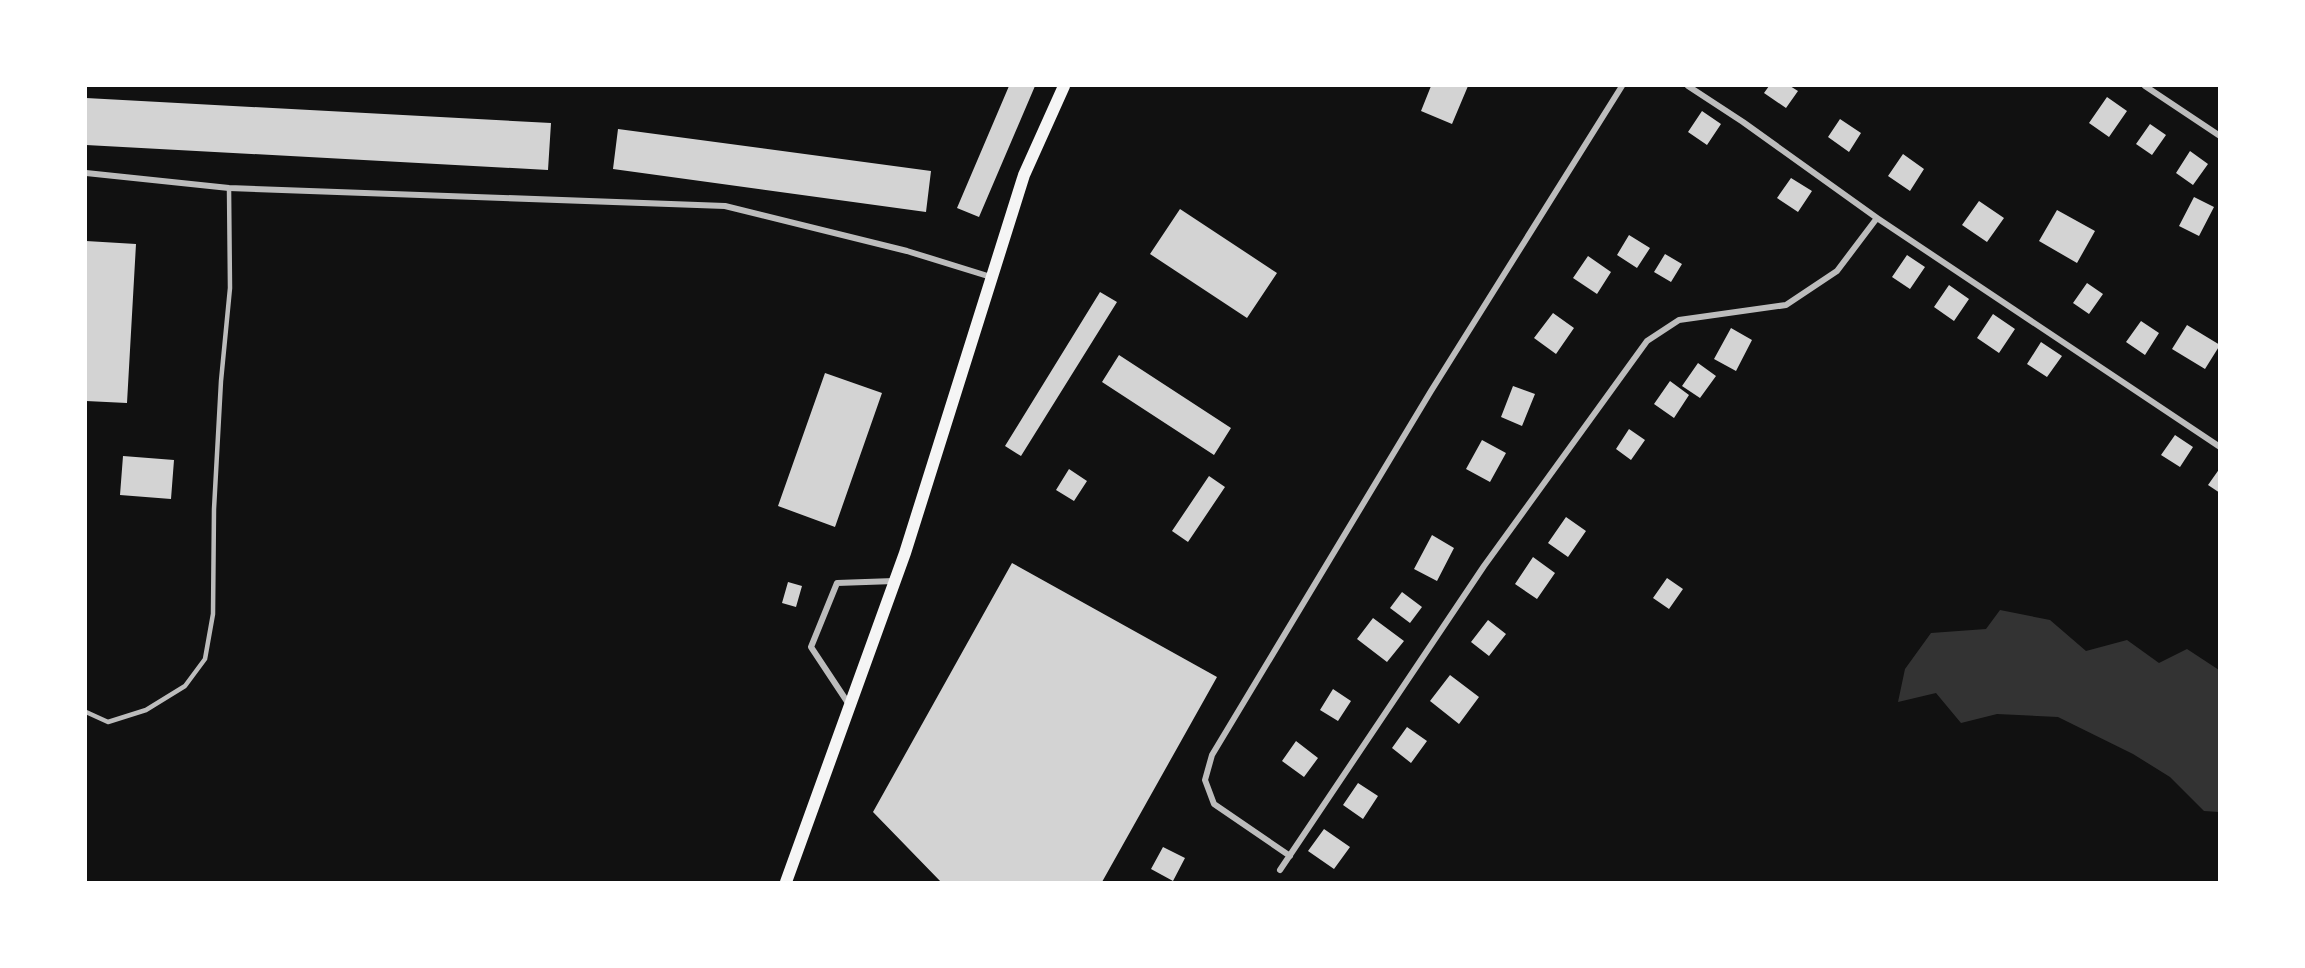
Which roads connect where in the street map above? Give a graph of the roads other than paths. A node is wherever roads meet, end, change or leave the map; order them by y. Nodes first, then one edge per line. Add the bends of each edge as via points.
1 (1064, 86) edge
2 (1622, 86) edge
3 (1688, 86) edge
4 (2145, 86) edge
5 (2220, 136) edge
6 (86, 173) edge
7 (229, 188) junction
8 (1877, 218) junction
9 (991, 277) junction
10 (2220, 447) edge
11 (895, 581) junction
12 (850, 706) junction
13 (86, 712) edge
14 (1290, 856) junction
15 (1280, 870) dead end
16 (786, 882) edge

1 - 9 main road via 1024,175
2 - 14 street via 1431,391 1212,755 1205,780 1214,804
3 - 8 street
4 - 5 street
6 - 7 street
7 - 9 street via 725,206 907,251
7 - 13 lane via 230,288 221,381 213,614 205,659 185,686 146,710 108,722
8 - 10 street
8 - 14 street via 1837,271 1786,305 1679,320 1647,341 1484,566
9 - 11 main road via 951,414
11 - 12 main road
11 - 12 street via 837,583 812,647
12 - 16 main road
14 - 15 street

